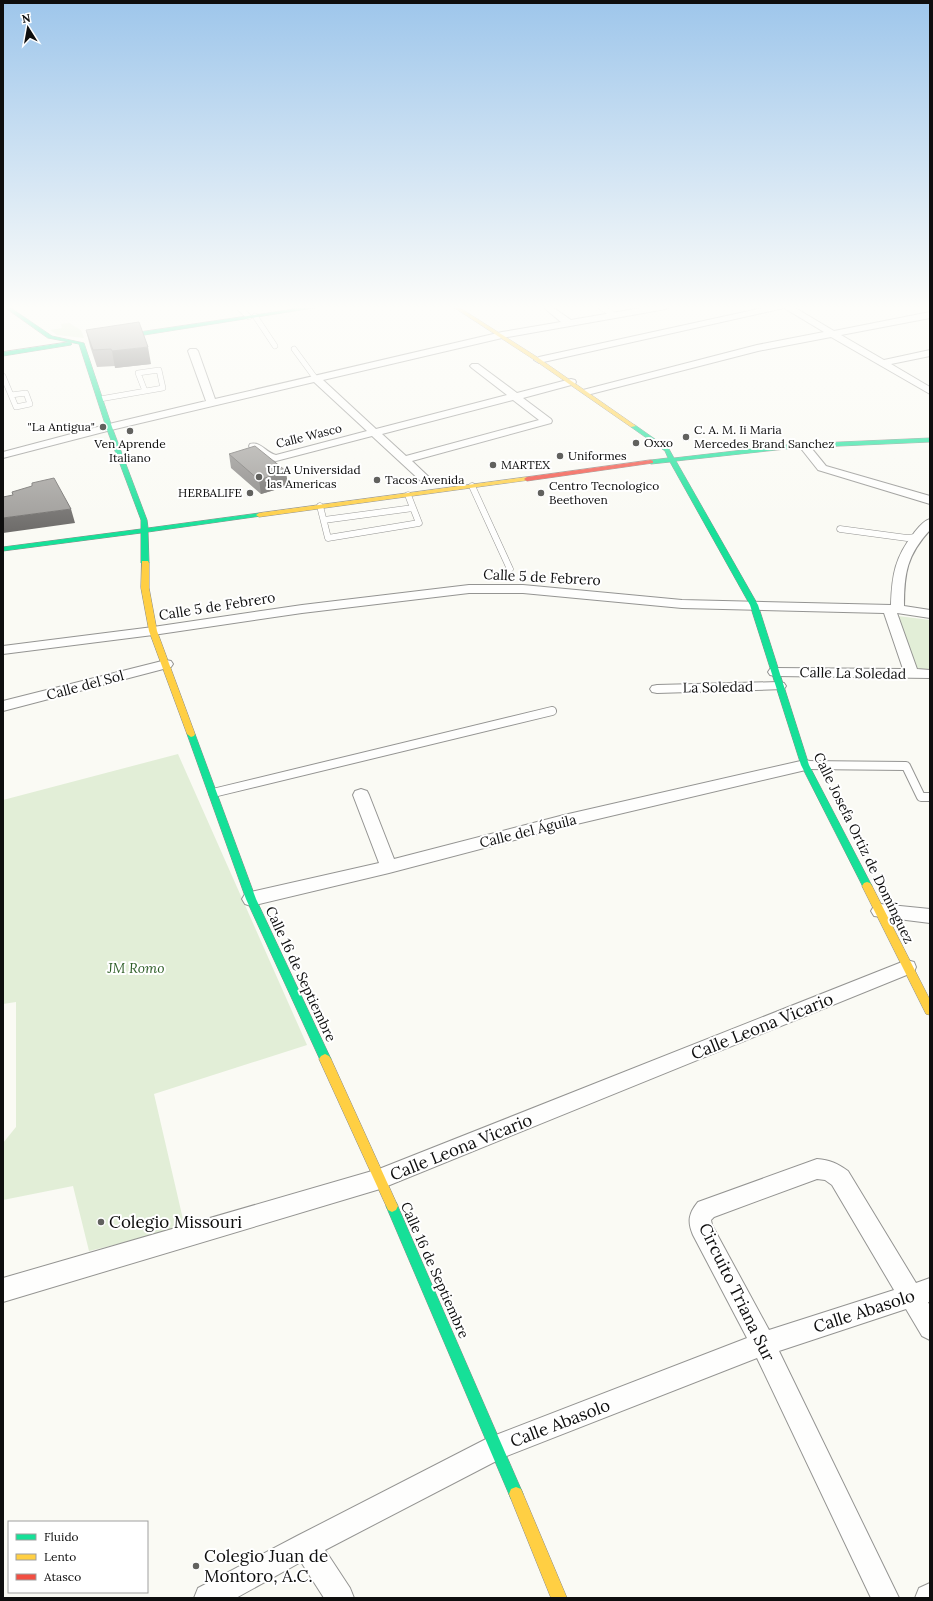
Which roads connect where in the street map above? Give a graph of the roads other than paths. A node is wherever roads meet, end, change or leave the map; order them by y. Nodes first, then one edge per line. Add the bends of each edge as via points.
1 (95, 381) edge
2 (141, 381) edge
3 (161, 381) edge
4 (204, 381) edge
5 (309, 381) edge
6 (318, 381) edge
7 (494, 381) edge
8 (631, 381) edge
9 (912, 381) edge
10 (571, 382) joint
11 (5, 386) edge
12 (145, 391) junction
13 (930, 391) edge
14 (587, 392) junction
15 (11, 395) dead end
16 (513, 396) junction
17 (100, 399) junction
18 (212, 404) junction
19 (110, 427) junction
20 (930, 432) edge
21 (374, 433) junction
22 (930, 440) edge
23 (735, 443) dead end
24 (254, 446) edge
25 (804, 446) junction
26 (670, 449) junction
27 (653, 452) dead end
28 (3, 455) edge
29 (673, 459) junction
30 (404, 460) junction
31 (427, 482) dead end
32 (472, 486) junction
33 (408, 494) junction
34 (334, 495) dead end
35 (303, 500) dead end
36 (930, 500) edge
37 (320, 506) junction
38 (413, 508) junction
39 (324, 520) junction
40 (144, 522) junction
41 (930, 523) edge
42 (840, 529) dead end
43 (916, 537) junction
44 (930, 538) edge
45 (3, 549) edge
46 (510, 570) dead end
47 (754, 605) junction
48 (893, 609) junction
49 (930, 614) edge
50 (153, 631) junction
51 (3, 650) edge
52 (166, 664) junction
53 (775, 672) junction
54 (912, 674) junction
55 (930, 674) edge
56 (779, 686) junction
57 (657, 689) dead end
58 (3, 706) edge
59 (552, 711) dead end
60 (805, 765) junction
61 (212, 793) junction
62 (361, 795) dead end
63 (930, 797) edge
64 (388, 867) junction
65 (251, 899) junction
66 (880, 911) junction
67 (930, 916) edge
68 (907, 967) junction
69 (930, 1011) edge
70 (380, 1179) junction
71 (3, 1290) edge
72 (920, 1293) edge
73 (930, 1328) edge
74 (764, 1344) junction
75 (497, 1447) junction
76 (306, 1545) junction
77 (208, 1598) edge
78 (340, 1598) edge
79 (559, 1598) edge
80 (885, 1598) edge

1 - 17 main road, Calle 16 de Septiembre
2 - 12 lane
3 - 12 lane via 163,388
4 - 18 street
5 - 18 street
6 - 21 street, Calle Wasco
7 - 16 street
8 - 14 street
9 - 13 street
10 - 14 main road, Calle Josefa Ortiz de Domínguez
10 - 16 street
11 - 15 lane
12 - 17 lane
14 - 26 main road, Calle Josefa Ortiz de Domínguez
16 - 21 street
16 - 30 street via 547,421
17 - 19 main road, Calle 16 de Septiembre
18 - 19 street
19 - 28 street
19 - 40 main road, Calle 16 de Septiembre
20 - 23 main road
21 - 24 street, Calle Wasco via 272,458
21 - 30 street, Calle Wasco
22 - 25 main road
25 - 29 main road
25 - 36 street via 822,468
26 - 27 main road
26 - 29 main road, Calle Josefa Ortiz de Domínguez
29 - 32 main road
29 - 47 main road, Calle Josefa Ortiz de Domínguez
30 - 31 street, Calle Wasco
32 - 33 main road
32 - 46 lane
33 - 37 main road
33 - 38 lane
34 - 35 main road
37 - 39 lane
37 - 40 main road
38 - 39 lane
38 - 39 lane via 419,523 328,538
40 - 45 main road
40 - 50 main road, Calle 16 de Septiembre via 145,588
41 - 43 street
42 - 43 lane
43 - 44 street
43 - 48 street via 904,553
47 - 48 street, Calle 5 de Febrero
47 - 50 street, Calle 5 de Febrero via 682,604 523,589 469,589 302,609
47 - 53 main road, Calle Josefa Ortiz de Domínguez
48 - 49 street, Calle 5 de Febrero
48 - 54 street
50 - 51 street, Calle 5 de Febrero
50 - 52 main road, Calle 16 de Septiembre
52 - 58 street, Calle del Sol
52 - 61 main road, Calle 16 de Septiembre
53 - 54 street, Calle La Soledad
53 - 56 main road, Calle Josefa Ortiz de Domínguez
54 - 55 street, Calle La Soledad
56 - 57 street, La Soledad
56 - 60 main road, Calle Josefa Ortiz de Domínguez
59 - 61 lane
60 - 63 lane via 906,766 921,797
60 - 64 street, Calle del Águila via 564,820
60 - 66 main road, Calle Josefa Ortiz de Domínguez
61 - 65 main road, Calle 16 de Septiembre
62 - 64 street
64 - 65 street, Calle del Águila
65 - 70 main road, Calle 16 de Septiembre
66 - 67 street
66 - 68 main road, Calle Josefa Ortiz de Domínguez
68 - 69 main road, Calle Josefa Ortiz de Domínguez
68 - 70 street, Calle Leona Vicario
70 - 71 street, Calle Leona Vicario
70 - 75 main road, Calle 16 de Septiembre
72 - 73 street, Circuito Triana Sur
72 - 74 street, Calle Abasolo
72 - 74 street, Circuito Triana Sur via 840,1178 830,1170 817,1169 706,1209 700,1217 701,1227
74 - 75 street, Calle Abasolo
74 - 80 street, Circuito Triana Sur
75 - 76 street, Calle Abasolo
75 - 79 main road, Calle 16 de Septiembre
76 - 77 street, Calle Abasolo
76 - 78 street

